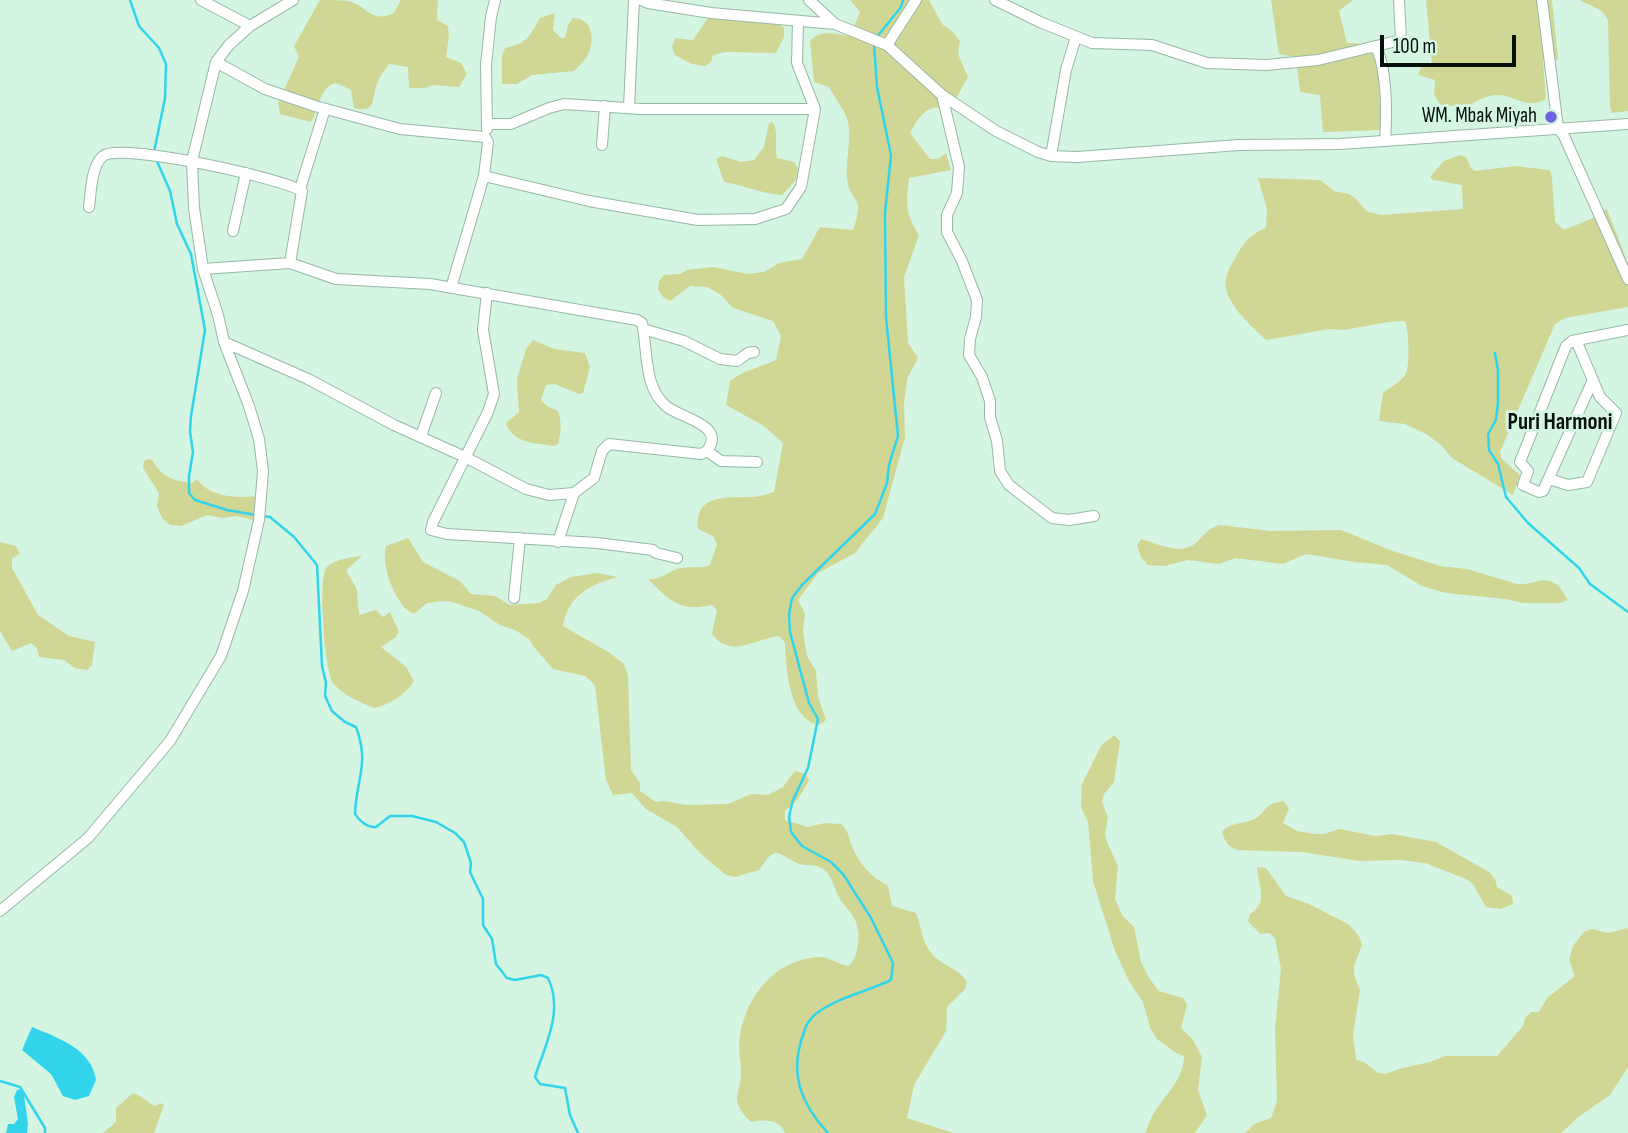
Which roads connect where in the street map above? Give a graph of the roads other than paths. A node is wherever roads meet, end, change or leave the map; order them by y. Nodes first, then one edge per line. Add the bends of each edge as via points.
1 (201, 0) edge
2 (293, 0) edge
3 (495, 0) edge
4 (634, 0) edge
5 (641, 0) edge
6 (809, 0) edge
7 (916, 0) edge
8 (995, 0) edge
9 (1399, 0) edge
10 (1542, 0) edge
11 (220, 4) edge
12 (798, 21) junction
13 (835, 24) junction
14 (250, 26) junction
15 (1076, 37) junction
16 (883, 44) junction
17 (1372, 47) junction
18 (216, 62) junction
19 (942, 95) junction
20 (606, 106) junction
21 (629, 107) junction
22 (325, 109) junction
23 (814, 109) junction
24 (489, 124) junction
25 (1628, 124) edge
26 (1558, 128) junction
27 (485, 137) junction
28 (1385, 141) junction
29 (602, 145) dead end
30 (1051, 156) junction
31 (192, 161) junction
32 (246, 173) junction
33 (484, 176) junction
34 (300, 189) junction
35 (89, 207) dead end
36 (233, 231) dead end
37 (290, 263) junction
38 (210, 268) junction
39 (1628, 279) edge
40 (452, 288) junction
41 (487, 293) junction
42 (643, 329) junction
43 (1628, 330) edge
44 (1576, 340) junction
45 (224, 342) junction
46 (754, 352) dead end
47 (1592, 382) junction
48 (436, 393) dead end
49 (421, 436) junction
50 (707, 451) junction
51 (465, 457) junction
52 (757, 463) dead end
53 (1549, 479) junction
54 (574, 493) junction
55 (1094, 516) dead end
56 (520, 538) junction
57 (558, 542) junction
58 (677, 558) dead end
59 (514, 597) dead end
60 (0, 911) edge

1 - 11 street
2 - 14 street
3 - 24 street via 486,65
4 - 21 street
5 - 12 street via 711,13
6 - 13 street
7 - 16 street
8 - 15 street
9 - 17 street via 1401,40
10 - 26 street
11 - 14 street
12 - 13 street
12 - 23 street via 797,63
13 - 16 street
14 - 18 street
15 - 17 street via 1108,45 1152,45 1191,60 1222,64 1318,60
15 - 30 street
16 - 19 street
17 - 28 street via 1380,56
18 - 22 street via 265,89
18 - 31 street
19 - 30 street via 1024,147
19 - 55 street via 959,167 947,232 976,300 970,355 990,401 1000,471 1009,485 1052,518
20 - 21 street
20 - 24 street via 559,105 511,124
20 - 29 street
21 - 23 street
22 - 27 street via 400,129
22 - 34 street
23 - 33 street via 801,187 786,209 755,219 698,220 653,214
24 - 27 street
25 - 26 street
26 - 28 street
26 - 39 street
27 - 33 street
28 - 30 street
31 - 32 street
31 - 35 street via 113,152 103,156
31 - 38 street via 194,208
32 - 34 street
32 - 36 street
33 - 40 street
34 - 37 street via 303,194
37 - 38 street
37 - 40 street via 336,279
38 - 45 street
40 - 41 street
41 - 42 street via 637,320
41 - 51 street via 483,330 494,394
42 - 46 street via 684,341 720,359 737,361
42 - 50 street via 650,378 660,399 709,431 712,440
43 - 44 street
44 - 47 street
44 - 53 street via 1566,346 1520,463 1528,471 1523,485 1541,492
45 - 49 street
45 - 60 street via 259,439 263,471 260,516 243,591 221,656 170,741 88,838
47 - 53 street
47 - 53 street via 1616,413 1588,479 1568,485
48 - 49 street
49 - 51 street
50 - 52 street via 721,461
50 - 54 street via 609,444 602,450 594,478
51 - 54 street via 526,489 549,495
51 - 56 street via 431,530
54 - 57 street
56 - 57 street
56 - 59 street
57 - 58 street via 643,548

